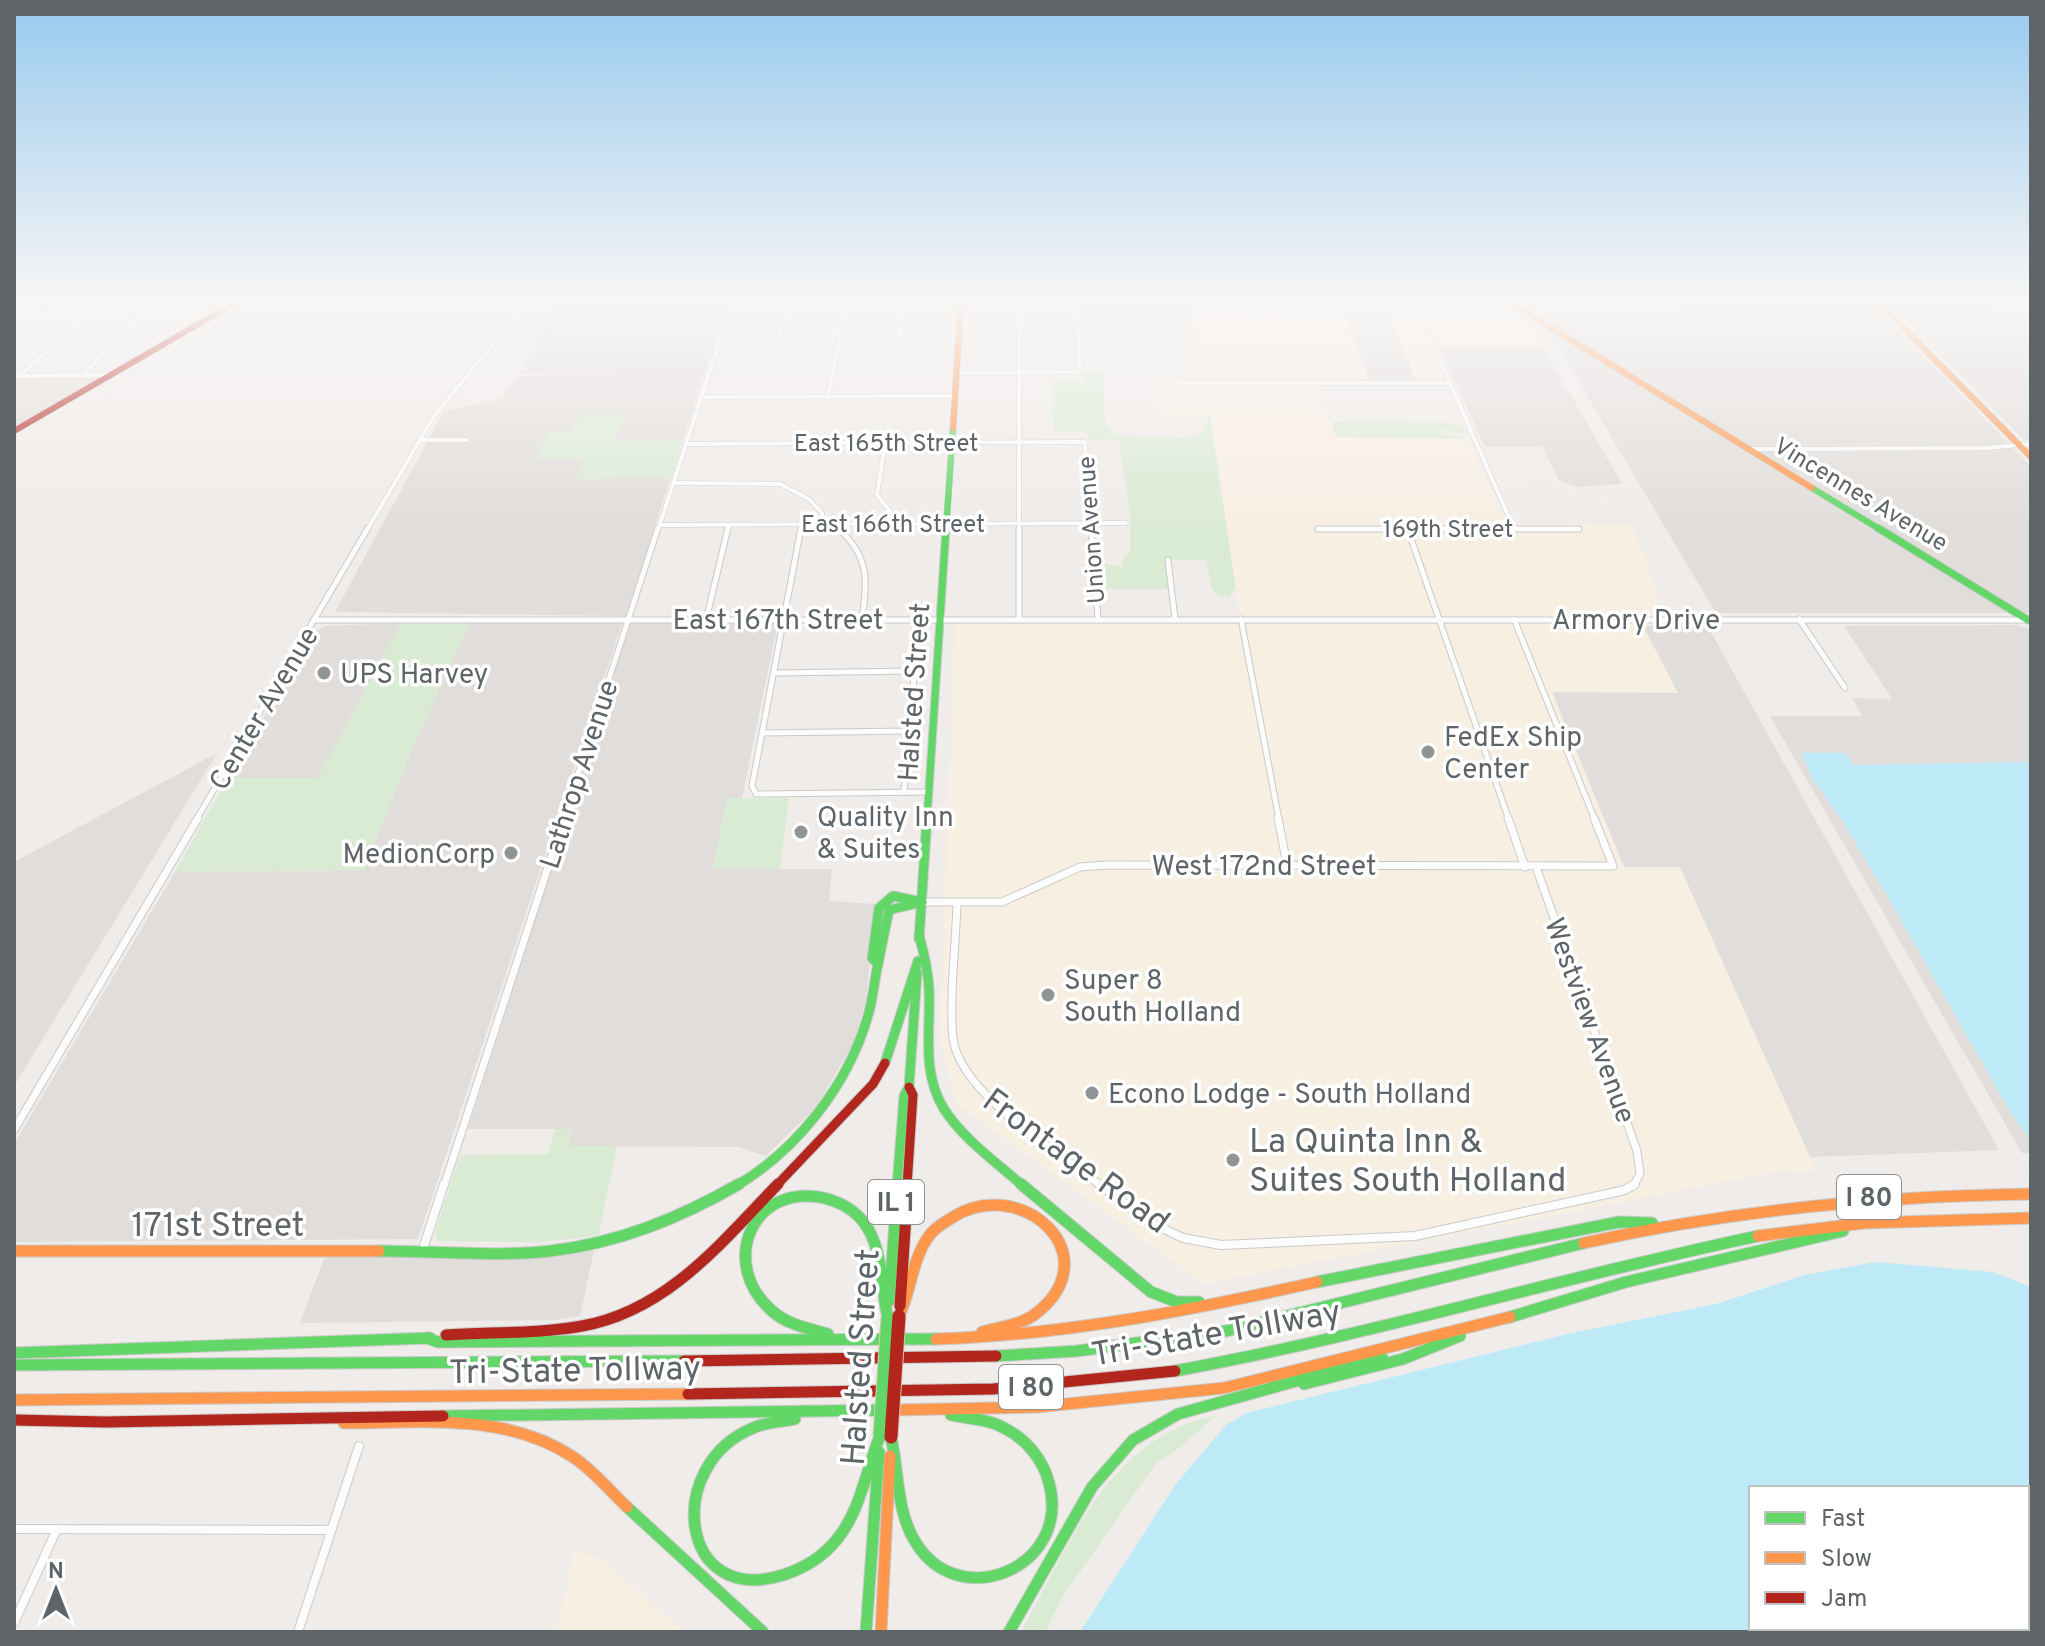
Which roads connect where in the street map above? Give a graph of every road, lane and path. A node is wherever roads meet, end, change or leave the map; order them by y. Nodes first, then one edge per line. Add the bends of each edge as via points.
1 (106, 377) edge
2 (465, 377) edge
3 (707, 377) edge
4 (832, 377) edge
5 (957, 377) edge
6 (1019, 377) edge
7 (1447, 377) edge
8 (1630, 377) edge
9 (1952, 377) edge
10 (1179, 383) dead end
11 (1450, 383) junction
12 (955, 396) junction
13 (701, 397) junction
14 (828, 397) junction
15 (14, 431) edge
16 (420, 440) junction
17 (467, 440) dead end
18 (952, 442) junction
19 (1019, 442) junction
20 (1085, 442) joint
21 (885, 443) junction
22 (686, 444) junction
23 (2031, 444) edge
24 (2019, 445) junction
25 (1749, 449) junction
26 (2031, 457) edge
27 (674, 483) junction
28 (947, 523) junction
29 (1019, 523) junction
30 (1092, 523) junction
31 (1126, 523) dead end
32 (844, 524) junction
33 (894, 524) junction
34 (661, 525) junction
35 (729, 525) junction
36 (802, 525) junction
37 (822, 525) junction
38 (1318, 529) dead end
39 (1514, 529) junction
40 (1579, 529) dead end
41 (1408, 530) junction
42 (1168, 560) dead end
43 (940, 618) junction
44 (862, 619) junction
45 (919, 619) junction
46 (1019, 619) junction
47 (1098, 619) junction
48 (1175, 619) junction
49 (1241, 619) junction
50 (1439, 619) junction
51 (1514, 619) junction
52 (1799, 619) junction
53 (315, 620) junction
54 (627, 620) junction
55 (706, 620) junction
56 (784, 620) junction
57 (2030, 620) edge
58 (915, 671) junction
59 (774, 673) junction
60 (1845, 688) dead end
61 (909, 731) junction
62 (762, 733) junction
63 (904, 792) junction
64 (929, 792) junction
65 (1287, 865) junction
66 (1525, 867) junction
67 (1536, 867) junction
68 (922, 902) junction
69 (957, 903) junction
70 (919, 935) junction
71 (918, 961) junction
72 (909, 1087) junction
73 (14, 1130) edge
74 (1640, 1175) joint
75 (2031, 1194) edge
76 (2031, 1218) edge
77 (1884, 1221) junction
78 (1666, 1223) junction
79 (423, 1249) junction
80 (14, 1251) edge
81 (1248, 1297) junction
82 (899, 1316) junction
83 (888, 1318) junction
84 (1499, 1320) junction
85 (427, 1338) junction
86 (949, 1339) junction
87 (861, 1340) junction
88 (14, 1353) edge
89 (14, 1365) edge
90 (14, 1400) edge
91 (918, 1409) junction
92 (852, 1411) junction
93 (274, 1419) junction
94 (14, 1420) edge
95 (880, 1436) junction
96 (891, 1437) junction
97 (359, 1446) dead end
98 (14, 1529) edge
99 (57, 1529) junction
100 (331, 1530) junction
101 (14, 1623) edge
102 (298, 1632) edge
103 (763, 1632) edge
104 (866, 1632) edge
105 (881, 1632) edge
106 (1009, 1632) edge

1 - 15 main road
2 - 16 street, Center Avenue
3 - 13 street, Lathrop Avenue
4 - 14 street
5 - 12 main road, Halsted Street / IL 1
6 - 19 street
7 - 11 street
8 - 25 main road, Vincennes Avenue
9 - 24 main road
10 - 11 street
11 - 39 street
12 - 14 street
12 - 18 main road, Halsted Street / IL 1
13 - 14 street
13 - 22 street, Lathrop Avenue
16 - 17 street
16 - 53 street, Center Avenue
18 - 19 street, East 165th Street
18 - 21 street, East 165th Street
18 - 28 main road, Halsted Street / IL 1
19 - 20 street, East 165th Street
19 - 29 street
20 - 30 street, Union Avenue
21 - 22 street, East 165th Street
21 - 33 street via 877,495 894,516
22 - 27 street, Lathrop Avenue
23 - 24 street
24 - 25 street
24 - 26 main road
25 - 57 main road, Vincennes Avenue
27 - 34 street, Lathrop Avenue
27 - 37 street via 780,484 809,499 822,513
28 - 29 street, East 166th Street
28 - 33 street, East 166th Street
28 - 43 main road, Halsted Street / IL 1
29 - 30 street, East 166th Street
29 - 46 street
30 - 31 street, East 166th Street
30 - 47 street, Union Avenue
32 - 33 street, East 166th Street
32 - 37 street, East 166th Street
32 - 44 street via 844,534 861,549 868,573
34 - 35 street, East 166th Street
34 - 54 street, Lathrop Avenue
35 - 36 street, East 166th Street
35 - 55 street
36 - 37 street, East 166th Street
36 - 56 street
38 - 41 street, 169th Street
39 - 40 street, 169th Street
39 - 41 street, 169th Street
41 - 50 street
42 - 48 street
43 - 45 street, East 167th Street
43 - 46 street, East 167th Street
43 - 64 main road, Halsted Street / IL 1
44 - 45 street, East 167th Street
44 - 56 street, East 167th Street
45 - 58 street
46 - 47 street, East 167th Street
47 - 48 street, East 167th Street
48 - 49 street, East 167th Street
49 - 50 street, Armory Drive
49 - 65 street
50 - 51 street, Armory Drive
50 - 66 street
51 - 52 street, Armory Drive
51 - 67 street, West 172nd Street via 1613,866
52 - 57 street, Armory Drive
52 - 60 street
53 - 54 street, East 167th Street
53 - 73 street, Center Avenue
54 - 55 street, East 167th Street
54 - 79 street, Lathrop Avenue
55 - 56 street, East 167th Street
56 - 59 street
58 - 59 street
58 - 61 street
59 - 62 street
61 - 62 street
61 - 63 street
62 - 63 street via 752,786 756,794
63 - 64 street
64 - 68 main road, Halsted Street / IL 1
65 - 66 street, West 172nd Street
65 - 69 street, West 172nd Street via 1087,867 1008,900
66 - 67 street, West 172nd Street
67 - 74 street, Westview Avenue via 1637,1151
68 - 69 street, West 172nd Street
68 - 70 main road, Halsted Street / IL 1
68 - 79 main road, 171st Street via 889,910 863,1035 839,1081 795,1140 716,1202 675,1222 586,1248
69 - 74 street, Frontage Road via 953,1038 970,1080 1149,1222 1183,1238 1221,1245 1415,1236 1625,1190
70 - 71 main road, Halsted Street / IL 1
70 - 81 main road via 929,960 928,1068 938,1097 959,1130 1151,1292 1184,1303 1235,1294
71 - 72 main road, Halsted Street / IL 1
71 - 85 main road via 891,1051 873,1084 680,1282 647,1304 593,1324
72 - 82 main road, Halsted Street / IL 1 via 913,1095
72 - 83 main road, Halsted Street / IL 1 via 904,1096
75 - 78 main road, Tri-State Tollway / I 80 via 1797,1202
76 - 77 main road, Tri-State Tollway / I 80
77 - 84 main road via 1705,1262
77 - 90 main road, Tri-State Tollway / I 80 via 1698,1248 1285,1351 1085,1383 929,1391
78 - 81 main road via 1619,1222
78 - 89 main road, Tri-State Tollway / I 80 via 1256,1324 1050,1354
79 - 80 main road, 171st Street
81 - 86 main road via 1039,1334
82 - 86 main road via 918,1253 953,1215 998,1203 1025,1208 1047,1221 1061,1238 1067,1262 1055,1302 1024,1322
82 - 96 main road, Halsted Street / IL 1, bridge
83 - 87 main road via 882,1260 855,1212 834,1200 808,1196 785,1200 766,1212 751,1230 743,1255 745,1280 758,1301 790,1323
83 - 95 main road, Halsted Street / IL 1, bridge
84 - 91 main road via 1196,1392 1037,1407
84 - 106 main road via 1170,1418 1126,1446 1092,1487
85 - 87 main road
85 - 88 main road
86 - 87 main road
91 - 92 main road
91 - 96 main road via 992,1421 1019,1434 1039,1452 1051,1475 1054,1502 1047,1536 1032,1558 1006,1575 976,1579 955,1575 930,1560 905,1521
92 - 93 main road
92 - 95 main road via 752,1428 714,1452 699,1476 691,1509 697,1540 712,1563 740,1577 765,1579 792,1573 822,1555 852,1518
93 - 94 main road
93 - 103 main road via 491,1427 545,1440 573,1457
95 - 104 main road, Halsted Street / IL 1
96 - 105 main road, Halsted Street / IL 1
97 - 100 street
98 - 99 street
99 - 100 street
99 - 101 street
100 - 102 street

